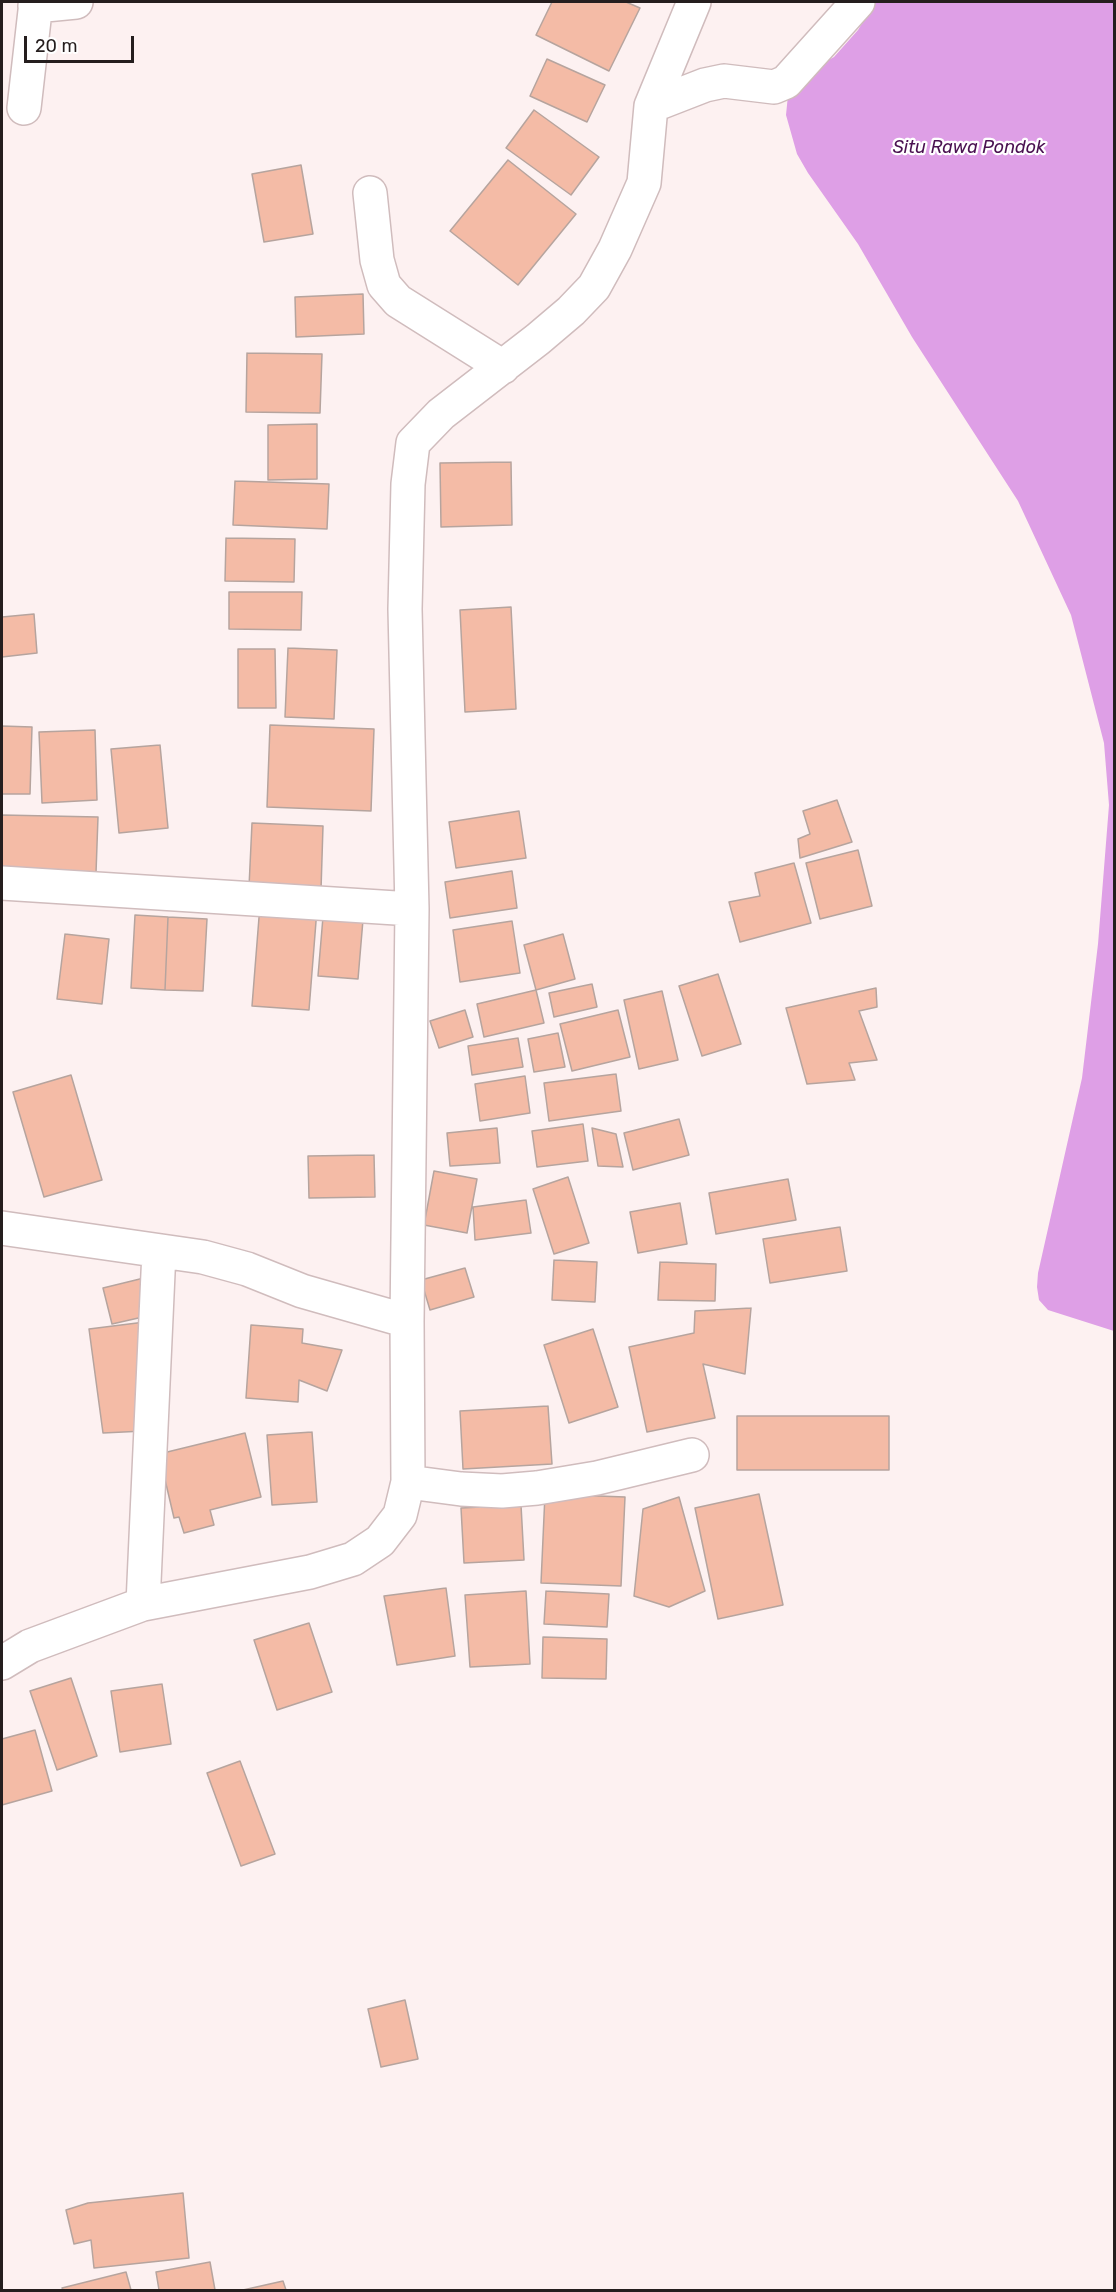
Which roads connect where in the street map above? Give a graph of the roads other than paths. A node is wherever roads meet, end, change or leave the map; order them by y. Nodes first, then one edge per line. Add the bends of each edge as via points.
1 (76, 2) edge
2 (694, 2) edge
3 (858, 2) edge
4 (36, 4) edge
5 (651, 106) junction
6 (24, 108) dead end
7 (370, 193) dead end
8 (503, 367) junction
9 (2, 883) edge
10 (412, 909) junction
11 (2, 1228) edge
12 (159, 1251) junction
13 (407, 1321) junction
14 (692, 1455) dead end
15 (408, 1482) junction
16 (142, 1604) junction
17 (2, 1663) edge

1 - 4 street
2 - 5 street
3 - 5 street via 786,82 774,87 724,81
4 - 6 street
5 - 8 street via 644,183 599,278 571,311
7 - 8 street via 377,260 384,285 398,301
8 - 10 street via 441,414 413,443 405,598
9 - 10 street
10 - 13 street
11 - 12 street
12 - 13 street via 247,1269 302,1291
12 - 16 street
13 - 15 street
14 - 15 street via 597,1479 537,1488 481,1490
15 - 16 street via 400,1515 380,1541 353,1558 310,1572
16 - 17 street via 30,1646

